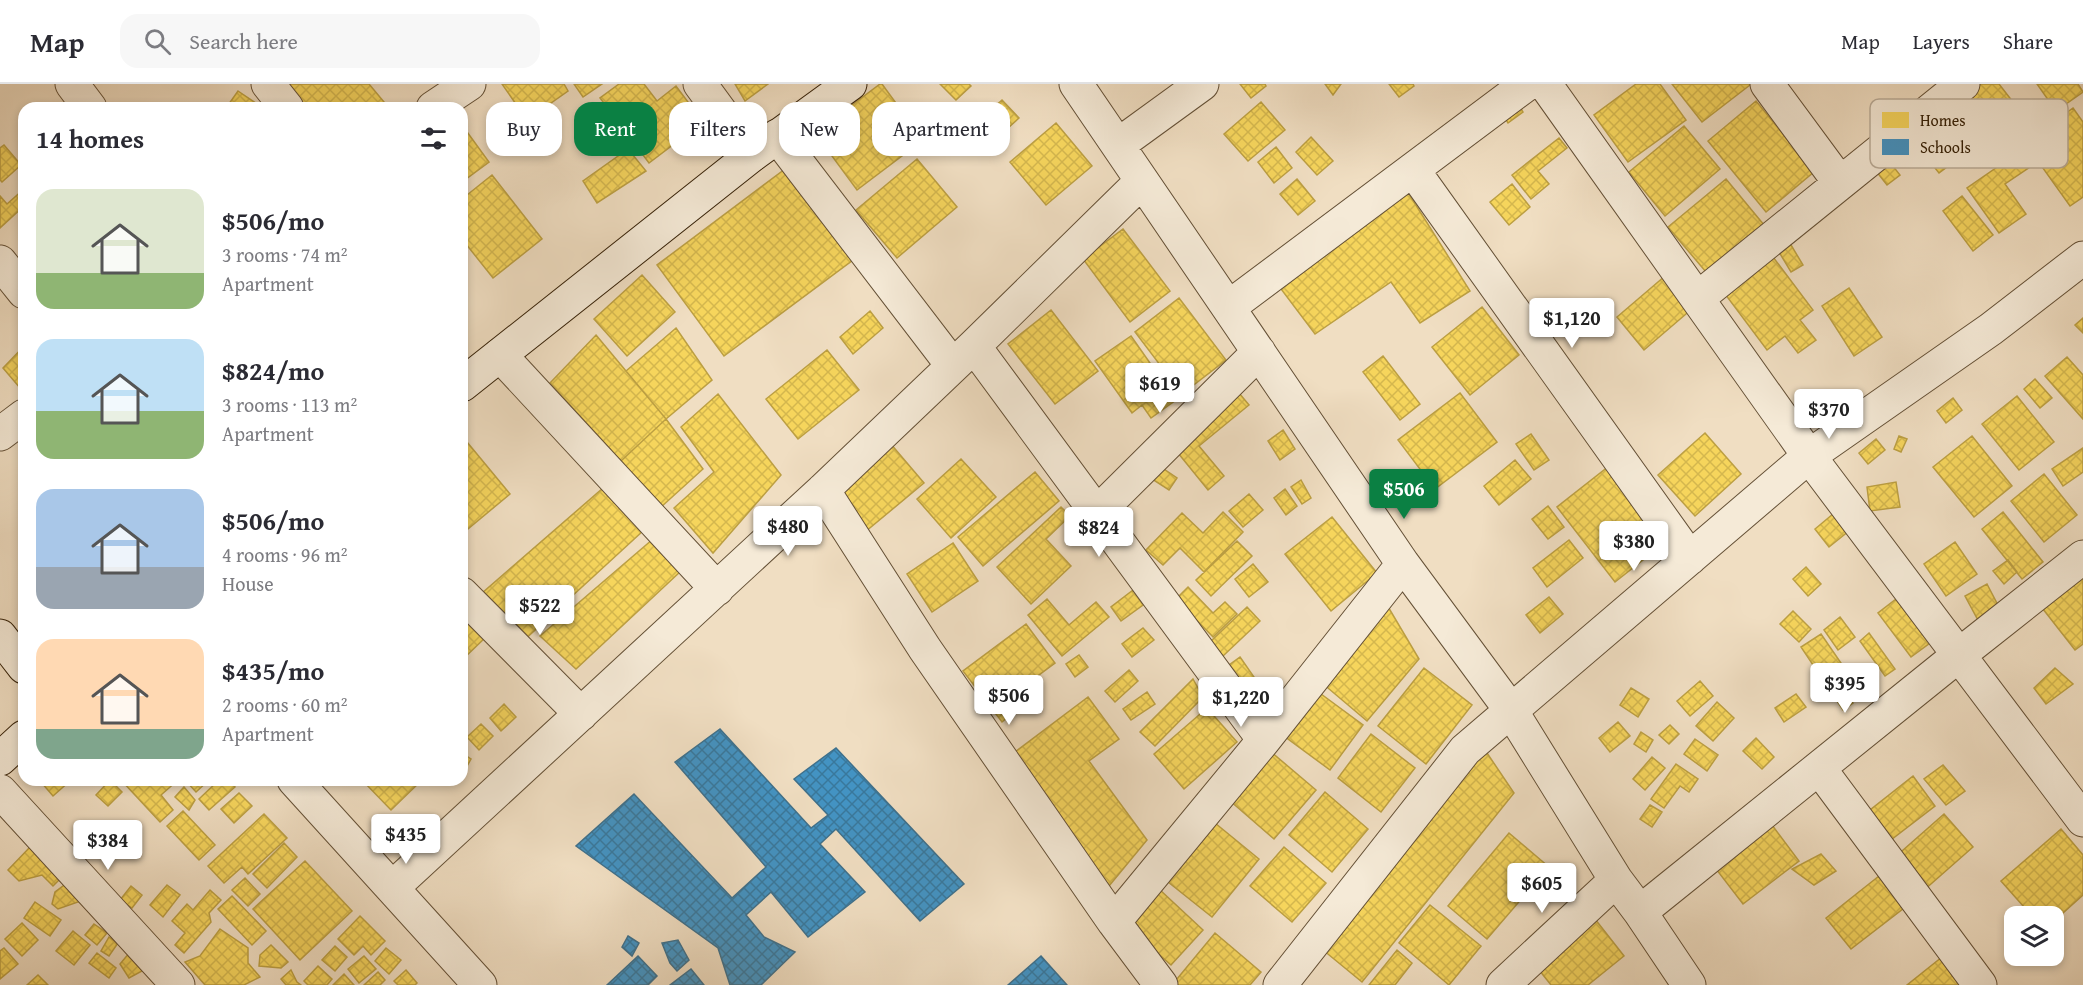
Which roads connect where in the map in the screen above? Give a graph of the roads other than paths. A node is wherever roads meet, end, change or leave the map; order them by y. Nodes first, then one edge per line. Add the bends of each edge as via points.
1 (72, 84) edge
2 (268, 84) edge
3 (469, 84) edge
4 (700, 84) edge
5 (850, 84) edge
6 (1076, 84) edge
7 (1202, 84) edge
8 (1527, 84) edge
9 (1545, 84) edge
10 (1767, 84) edge
11 (1963, 84) edge
12 (1944, 99) edge
13 (86, 102) edge
14 (282, 102) edge
15 (443, 102) edge
16 (719, 102) edge
17 (767, 144) edge
18 (1118, 146) junction
19 (767, 147) edge
20 (751, 156) edge
21 (1870, 159) edge
22 (1413, 170) junction
23 (1142, 181) junction
24 (1840, 183) junction
25 (2083, 258) edge
26 (0, 262) edge
27 (18, 284) edge
28 (1698, 298) junction
29 (1228, 307) junction
30 (1259, 352) junction
31 (500, 355) junction
32 (963, 356) junction
33 (468, 380) edge
34 (18, 420) edge
35 (0, 434) edge
36 (1809, 456) junction
37 (823, 490) junction
38 (1097, 513) junction
39 (2083, 557) edge
40 (1690, 558) junction
41 (1403, 564) junction
42 (717, 589) junction
43 (468, 600) edge
44 (0, 636) edge
45 (1959, 655) junction
46 (18, 659) edge
47 (1510, 709) junction
48 (581, 714) junction
49 (1264, 740) junction
50 (18, 742) edge
51 (0, 759) edge
52 (1819, 768) junction
53 (299, 786) edge
54 (0, 791) edge
55 (2083, 820) edge
56 (1616, 880) junction
57 (392, 888) junction
58 (1640, 912) junction
59 (1114, 921) junction
60 (178, 985) edge
61 (480, 985) edge
62 (1161, 985) edge
63 (1280, 985) edge
64 (1503, 985) edge
65 (1689, 985) edge
66 (1980, 985) edge

1 - 13 street
2 - 14 street
3 - 15 street
4 - 16 street
5 - 17 street
6 - 18 street
7 - 18 street
8 - 22 street
9 - 28 street
10 - 24 street
11 - 12 street
18 - 23 street
19 - 32 street
20 - 31 street
21 - 24 street
22 - 29 street
22 - 40 street
23 - 29 street
23 - 32 street
24 - 28 street
25 - 36 street via 1991,329
26 - 27 street
28 - 36 street
29 - 30 street
30 - 38 street
30 - 41 street
31 - 33 street
31 - 42 street
32 - 37 street
32 - 38 street
34 - 35 street
36 - 40 street
36 - 45 street
37 - 42 street
37 - 59 street via 925,650
38 - 49 street
39 - 45 street
40 - 47 street
41 - 47 street
41 - 49 street
42 - 48 street
43 - 48 street
44 - 46 street
45 - 52 street
45 - 55 street
47 - 56 street
47 - 63 street via 1465,750
48 - 57 street
49 - 59 street
50 - 51 street
52 - 58 street
52 - 66 street
53 - 57 street
54 - 60 street
56 - 58 street
56 - 64 street
57 - 61 street
58 - 65 street
59 - 62 street

